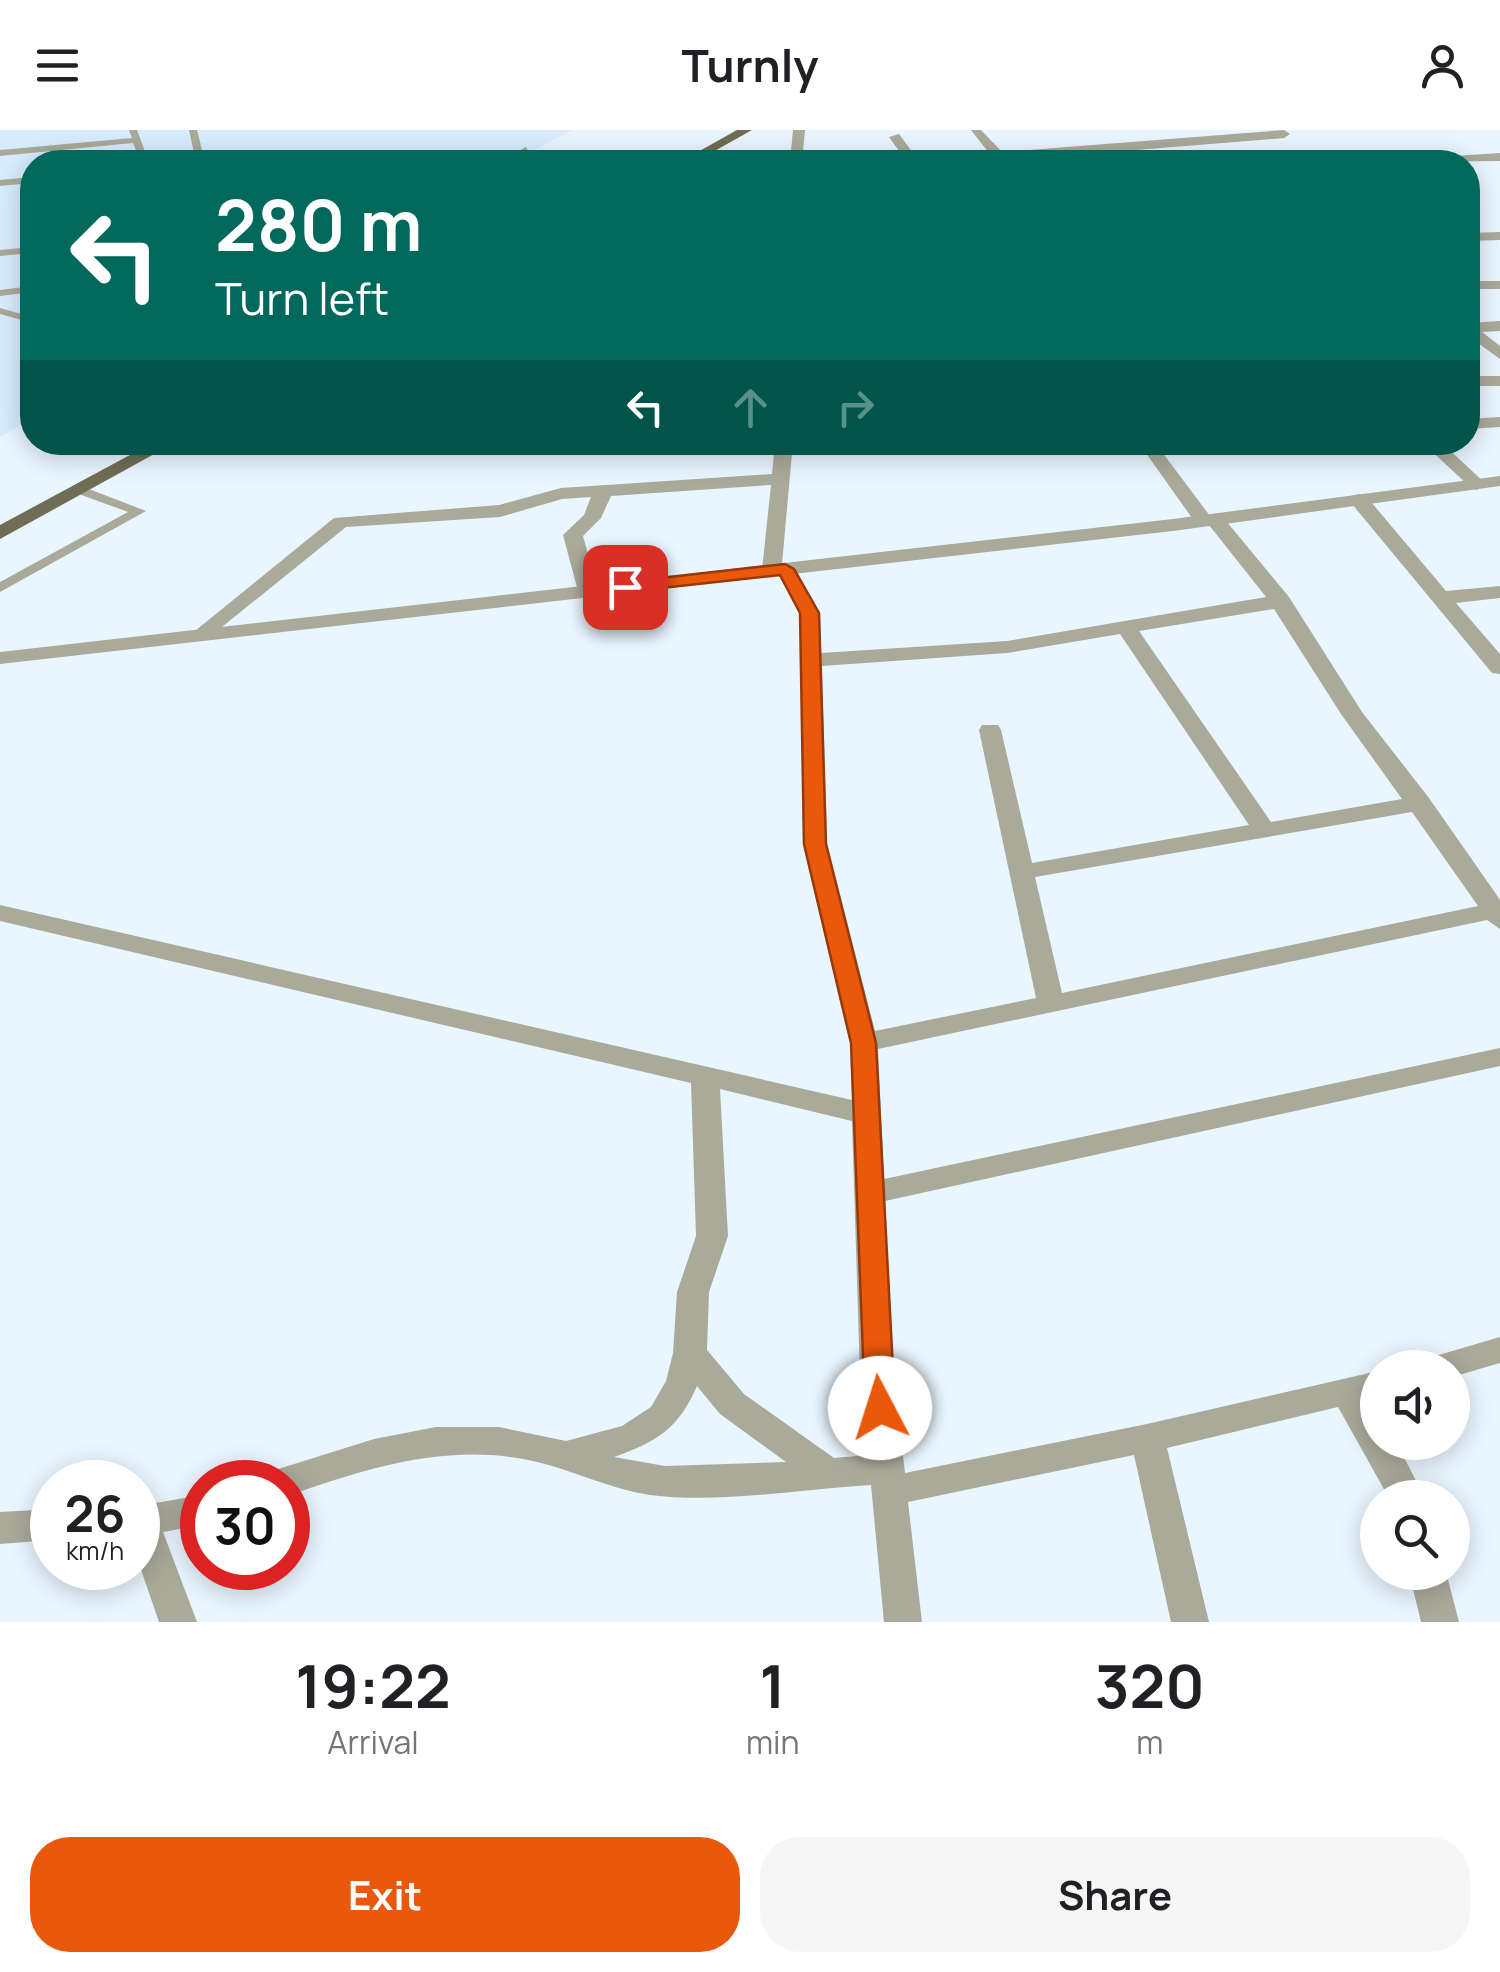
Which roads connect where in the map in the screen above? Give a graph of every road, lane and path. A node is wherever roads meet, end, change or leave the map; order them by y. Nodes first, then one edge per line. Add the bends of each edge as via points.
1 (746, 130) edge
2 (1152, 130) edge
3 (1284, 134) dead end
4 (134, 135) edge
5 (895, 137) dead end
6 (1168, 143) junction
7 (22, 150) edge
8 (708, 150) edge
9 (904, 150) edge
10 (1077, 150) edge
11 (1480, 338) edge
12 (1500, 354) edge
13 (144, 455) edge
14 (783, 455) edge
15 (1155, 455) edge
16 (1444, 455) edge
17 (782, 479) junction
18 (1500, 481) edge
19 (1476, 484) junction
20 (81, 490) junction
21 (603, 492) junction
22 (1359, 500) junction
23 (1209, 520) junction
24 (2, 531) edge
25 (779, 570) junction
26 (0, 588) edge
27 (588, 591) junction
28 (1500, 592) edge
29 (1441, 598) junction
30 (1282, 602) junction
31 (1128, 629) junction
32 (200, 635) junction
33 (0, 658) edge
34 (812, 660) junction
35 (1500, 668) edge
36 (990, 730) dead end
37 (1421, 803) junction
38 (1265, 830) junction
39 (1022, 872) junction
40 (0, 913) edge
41 (1497, 916) edge
42 (1051, 1004) junction
43 (864, 1043) junction
44 (1500, 1057) edge
45 (705, 1079) junction
46 (868, 1114) junction
47 (868, 1194) junction
48 (1500, 1350) edge
49 (690, 1354) junction
50 (1470, 1359) edge
51 (1360, 1388) edge
52 (1147, 1438) junction
53 (566, 1456) junction
54 (828, 1472) junction
55 (310, 1473) edge
56 (888, 1480) junction
57 (30, 1526) edge
58 (0, 1528) edge
59 (160, 1575) edge
60 (1432, 1590) edge
61 (178, 1622) edge
62 (903, 1622) edge
63 (1190, 1622) edge
64 (1440, 1622) edge

1 - 8 main road
2 - 6 street
3 - 6 street
4 - 7 lane
5 - 9 street
6 - 10 street
11 - 12 street
13 - 20 main road
14 - 17 street
15 - 23 street
16 - 19 street
17 - 21 street
17 - 25 street
18 - 19 street
19 - 22 street
20 - 24 main road
20 - 26 lane via 139,512
21 - 27 street via 592,518 573,535
21 - 32 street via 550,496 500,511 342,522
22 - 23 street
22 - 29 street
23 - 25 street
23 - 30 street
25 - 27 street
25 - 34 street via 810,613
27 - 32 street
28 - 29 street
29 - 35 street
30 - 31 street
30 - 37 street via 1353,715
31 - 34 street via 947,653
31 - 38 street
32 - 33 street
34 - 43 street via 815,844
36 - 39 street
37 - 38 street
37 - 41 street
38 - 39 street
39 - 42 street
40 - 45 street
41 - 42 street
42 - 43 street
43 - 46 street
44 - 47 street
45 - 46 street
45 - 49 street via 712,1236 694,1292
46 - 47 street
47 - 56 street
48 - 50 street
49 - 53 street via 682,1392 654,1426
49 - 54 street via 732,1404
51 - 52 street
52 - 56 street
52 - 63 street
53 - 54 street via 664,1481
53 - 55 street via 504,1443 414,1444
54 - 56 street
56 - 62 street
57 - 58 street
59 - 61 street
60 - 64 street

